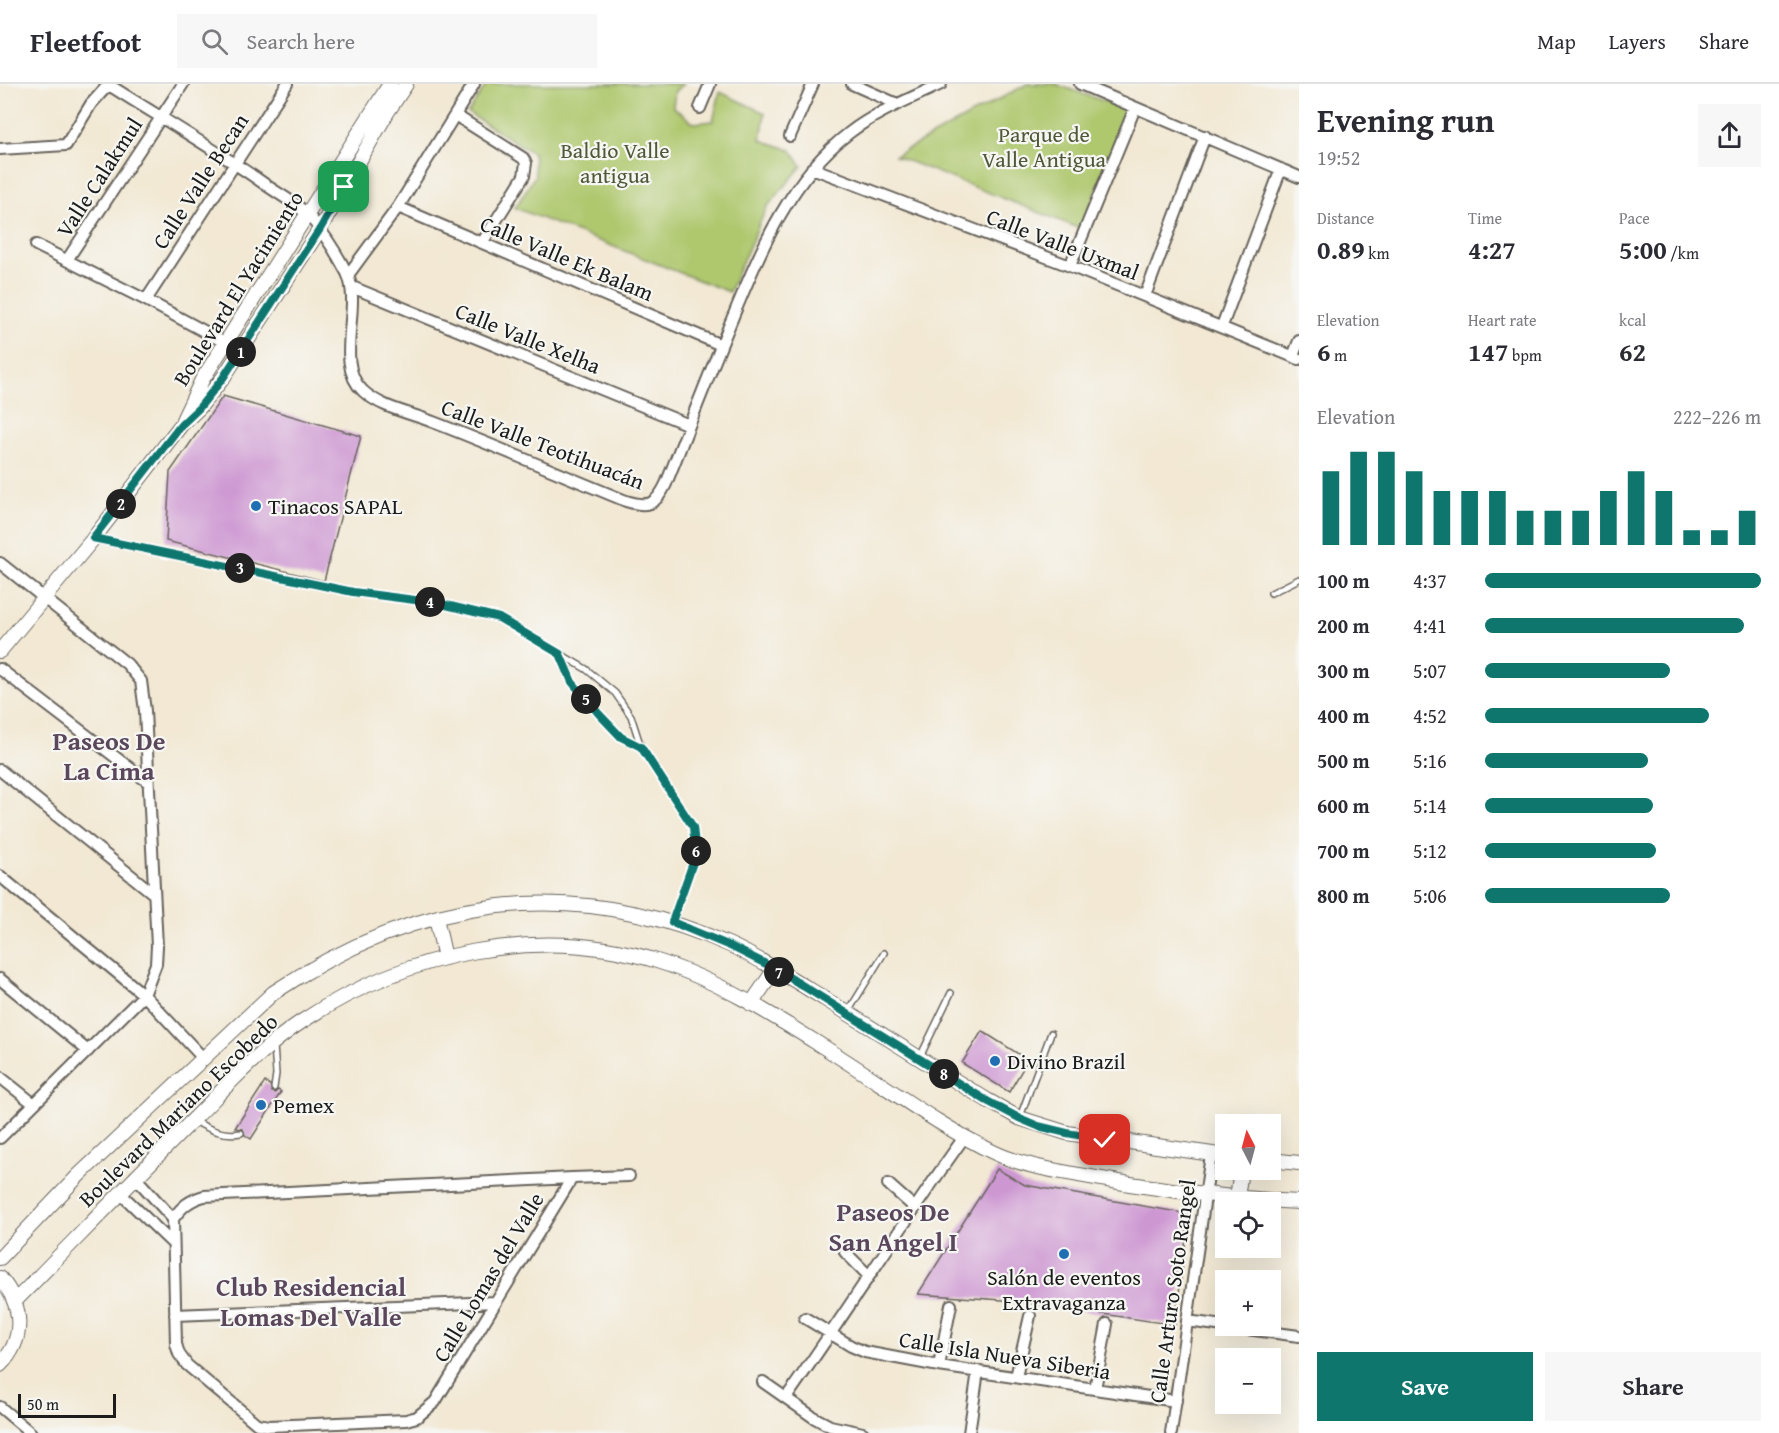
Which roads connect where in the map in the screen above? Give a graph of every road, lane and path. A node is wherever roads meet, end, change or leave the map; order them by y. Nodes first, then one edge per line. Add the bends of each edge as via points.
1 (109, 84) edge
2 (183, 84) edge
3 (287, 84) edge
4 (390, 84) edge
5 (406, 84) edge
6 (474, 84) edge
7 (710, 84) edge
8 (813, 84) edge
9 (852, 84) edge
10 (941, 84) edge
11 (1080, 84) edge
12 (897, 104) junction
13 (700, 108) dead end
14 (1135, 108) junction
15 (455, 115) junction
16 (160, 118) junction
17 (790, 136) dead end
18 (1205, 136) junction
19 (0, 149) edge
20 (236, 164) junction
21 (812, 168) junction
22 (1281, 169) junction
23 (1299, 177) edge
24 (398, 207) junction
25 (308, 215) junction
26 (320, 229) junction
27 (482, 243) junction
28 (36, 245) dead end
29 (67, 260) junction
30 (1070, 266) junction
31 (348, 275) junction
32 (352, 287) junction
33 (1145, 296) junction
34 (146, 300) junction
35 (1222, 326) junction
36 (1299, 341) edge
37 (226, 343) junction
38 (721, 345) junction
39 (241, 351) junction
40 (1296, 358) edge
41 (181, 425) junction
42 (689, 425) junction
43 (93, 538) junction
44 (0, 562) edge
45 (1299, 579) edge
46 (1272, 593) dead end
47 (44, 598) junction
48 (0, 651) edge
49 (560, 654) junction
50 (0, 669) edge
51 (641, 747) junction
52 (0, 770) edge
53 (148, 782) junction
54 (0, 876) edge
55 (154, 894) junction
56 (436, 918) junction
57 (672, 922) junction
58 (884, 952) dead end
59 (445, 958) junction
60 (776, 969) junction
61 (0, 979) edge
62 (951, 993) dead end
63 (144, 994) junction
64 (751, 1004) junction
65 (848, 1013) junction
66 (1051, 1033) dead end
67 (274, 1043) junction
68 (88, 1051) junction
69 (202, 1057) junction
70 (919, 1058) junction
71 (0, 1077) edge
72 (274, 1088) dead end
73 (34, 1104) junction
74 (1019, 1118) junction
75 (193, 1120) junction
76 (242, 1133) dead end
77 (965, 1136) junction
78 (0, 1138) edge
79 (1215, 1155) edge
80 (1281, 1161) edge
81 (1299, 1163) edge
82 (1215, 1164) edge
83 (629, 1176) dead end
84 (135, 1178) junction
85 (572, 1178) junction
86 (888, 1184) dead end
87 (120, 1193) junction
88 (1205, 1195) junction
89 (1215, 1196) edge
90 (1281, 1201) edge
91 (1299, 1202) edge
92 (914, 1207) junction
93 (173, 1219) junction
94 (172, 1243) junction
95 (845, 1252) dead end
96 (0, 1258) edge
97 (869, 1276) junction
98 (0, 1278) edge
99 (15, 1301) junction
100 (496, 1302) junction
101 (951, 1305) dead end
102 (175, 1315) junction
103 (1030, 1316) dead end
104 (805, 1318) dead end
105 (1187, 1321) junction
106 (1107, 1324) dead end
107 (832, 1333) junction
108 (1299, 1336) edge
109 (0, 1365) edge
110 (939, 1366) junction
111 (978, 1371) junction
112 (1016, 1377) junction
113 (763, 1382) dead end
114 (1095, 1389) junction
115 (786, 1398) junction
116 (1176, 1401) junction
117 (0, 1407) edge
118 (31, 1433) edge
119 (863, 1433) edge
120 (969, 1433) edge
121 (1172, 1433) edge

1 - 16 street, Calle Valle Teotihuacán
1 - 19 street via 91,104 66,145
2 - 16 street, Valle Calakmul
3 - 20 street, Calle Valle Becan
4 - 25 street, Boulevard El Yacimiento
5 - 26 street, Boulevard El Yacimiento
6 - 15 street
7 - 13 street
8 - 17 street
9 - 12 street
10 - 12 street, Calle Valle Teotihuacán
11 - 14 street
12 - 21 street, Calle Valle Teotihuacán via 850,132
14 - 18 street
14 - 30 street
15 - 24 street
15 - 27 street via 526,163 524,176
16 - 20 street, Calle Valle Teotihuacán
16 - 29 street, Valle Calakmul
18 - 22 street
18 - 33 street
20 - 25 street, Calle Valle Teotihuacán
20 - 34 street, Calle Valle Becan
21 - 30 street, Calle Valle Uxmal
21 - 38 street, Calle Valle Teotihuacán via 768,236
22 - 23 street
22 - 35 street
24 - 27 street, Calle Valle Ek Balam
24 - 31 street
25 - 26 street, Calle Valle Teotihuacán
25 - 37 street, Boulevard El Yacimiento
26 - 31 street, Calle Valle Teotihuacán
26 - 39 street, Boulevard El Yacimiento
27 - 38 street, Calle Valle Ek Balam
28 - 29 street
29 - 34 street
30 - 33 street, Calle Valle Uxmal
31 - 32 street, Calle Valle Teotihuacán
32 - 42 street, Calle Valle Xelha
32 - 42 street, Calle Valle Teotihuacán via 350,352 356,384 364,393 391,407 643,506 661,494
33 - 35 street, Calle Valle Uxmal
34 - 37 street
35 - 40 street, Calle Valle Uxmal
36 - 40 street
37 - 39 street
37 - 41 street, Boulevard El Yacimiento via 202,380
38 - 42 street, Calle Valle Teotihuacán
39 - 41 street, Boulevard El Yacimiento via 210,395
41 - 43 street, Boulevard El Yacimiento
43 - 47 street, Boulevard El Yacimiento
43 - 49 lane via 499,618
44 - 47 street
45 - 46 lane
47 - 48 street, Boulevard El Yacimiento
47 - 53 street via 127,664 141,681
49 - 51 lane via 572,682 599,714 621,737
49 - 51 lane via 615,693 631,716
50 - 53 street
51 - 57 lane via 693,827 696,854
52 - 55 street
53 - 55 street
54 - 63 street
55 - 63 street via 156,964
56 - 57 street, Boulevard Mariano Escobedo via 477,909 574,903
56 - 59 street
56 - 69 street, Boulevard Mariano Escobedo via 369,939 307,970 273,993
57 - 60 street, Boulevard Mariano Escobedo
58 - 65 lane
59 - 64 street, Boulevard Mariano Escobedo via 527,944 573,944 661,962
59 - 67 street, Boulevard Mariano Escobedo via 369,983 297,1024
60 - 64 street
60 - 65 street, Boulevard Mariano Escobedo
61 - 68 street
62 - 70 lane
63 - 68 street
63 - 69 street
64 - 77 street, Boulevard Mariano Escobedo
65 - 70 street, Boulevard Mariano Escobedo
66 - 74 lane
67 - 72 lane
67 - 75 street, Boulevard Mariano Escobedo
68 - 73 street
69 - 96 street, Boulevard Mariano Escobedo via 79,1175
70 - 74 street, Boulevard Mariano Escobedo
71 - 73 street
73 - 78 street
74 - 79 street, Boulevard Mariano Escobedo via 1067,1133
75 - 76 lane via 217,1132
75 - 84 street, Boulevard Mariano Escobedo
77 - 88 street, Boulevard Mariano Escobedo via 996,1154 1025,1163
77 - 92 street
80 - 81 street
82 - 88 street, Calle Arturo Soto Rangel
83 - 85 street
84 - 87 street, Boulevard Mariano Escobedo
84 - 93 street
85 - 93 street, Calle Lomas del Valle via 204,1196 192,1199
85 - 100 street, Calle Lomas del Valle
86 - 92 street
87 - 94 street
87 - 99 street, Boulevard Mariano Escobedo
88 - 89 street, Boulevard Mariano Escobedo
88 - 105 street, Calle Arturo Soto Rangel
90 - 91 street, Boulevard Mariano Escobedo
92 - 97 street
93 - 94 street, Calle Lomas del Valle
94 - 102 street, Calle Lomas del Valle
95 - 97 street
97 - 107 street
98 - 99 street
99 - 109 street via 19,1330
100 - 102 street
100 - 102 street, Calle Lomas del Valle via 435,1402 417,1418 298,1425 257,1424 187,1365 176,1344
101 - 110 street
103 - 112 street
104 - 107 street, Calle Isla Nueva Siberia
105 - 108 street
105 - 116 street, Calle Arturo Soto Rangel
106 - 114 street
107 - 110 street, Calle Isla Nueva Siberia via 865,1352
107 - 115 street
110 - 111 street, Calle Isla Nueva Siberia
111 - 112 street, Calle Isla Nueva Siberia
111 - 120 street
112 - 114 street, Calle Isla Nueva Siberia
113 - 115 street
114 - 116 street, Calle Isla Nueva Siberia
115 - 119 street via 830,1426
116 - 121 street, Calle Arturo Soto Rangel
117 - 118 street

